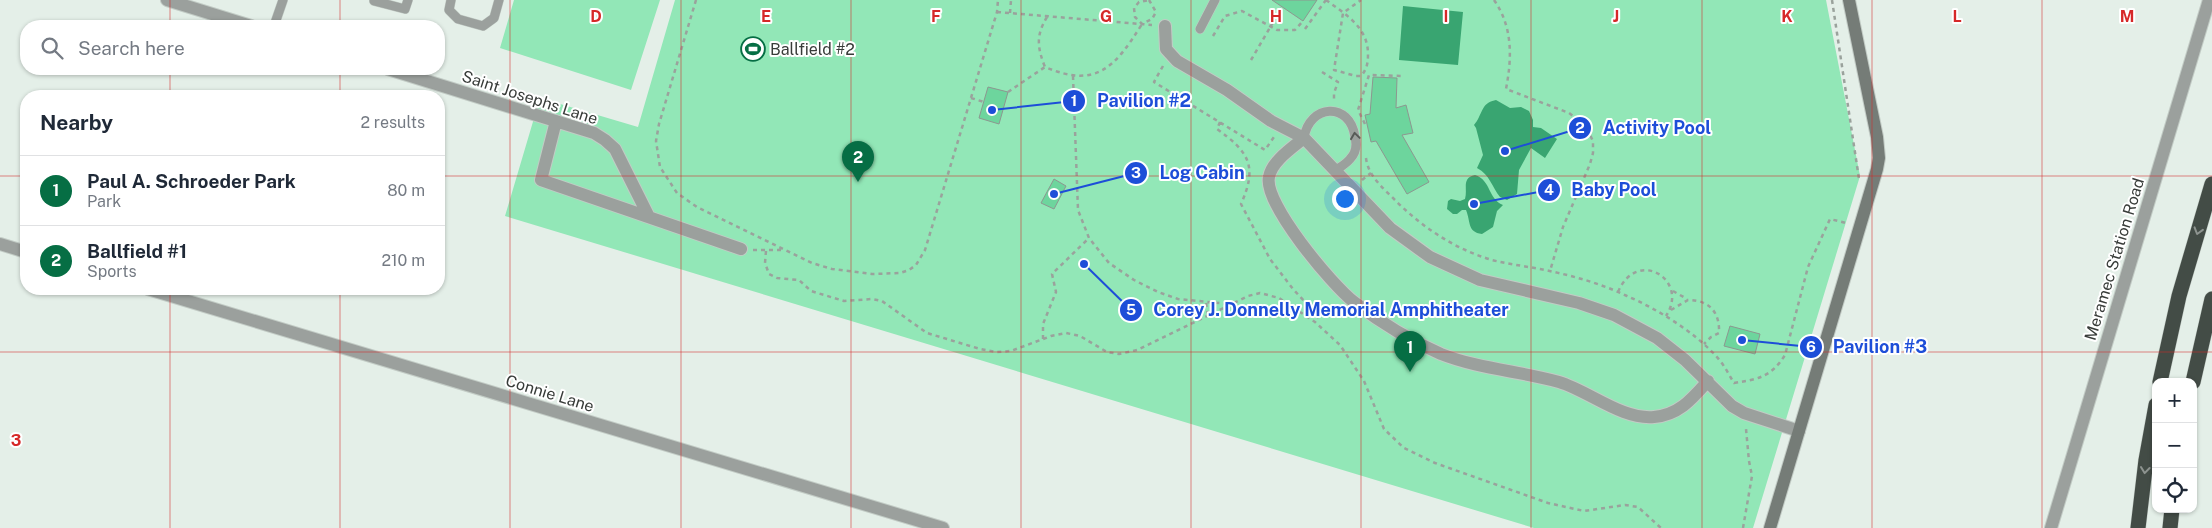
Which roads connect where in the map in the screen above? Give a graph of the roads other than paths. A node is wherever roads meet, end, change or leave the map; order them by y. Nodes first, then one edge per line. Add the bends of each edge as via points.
1 (167, 0) edge
2 (283, 0) edge
3 (373, 0) edge
4 (408, 0) edge
5 (450, 0) edge
6 (499, 0) edge
7 (1215, 0) edge
8 (1849, 0) edge
9 (2209, 0) edge
10 (232, 20) edge
11 (276, 20) edge
12 (1166, 26) road end
13 (1200, 28) dead end
14 (407, 75) edge
15 (556, 121) junction
16 (1304, 138) junction
17 (1335, 171) junction
18 (2212, 184) edge
19 (649, 217) junction
20 (0, 244) edge
21 (741, 249) road end
22 (20, 250) edge
23 (168, 295) edge
24 (2212, 298) edge
25 (2161, 378) edge
26 (2194, 378) edge
27 (1708, 381) junction
28 (2153, 423) edge
29 (1799, 431) junction
30 (2172, 513) edge
31 (943, 528) edge
32 (1770, 528) edge
33 (2051, 528) edge
34 (2138, 528) edge
35 (2170, 528) edge

1 - 10 street
2 - 11 lane
3 - 4 lane via 405,9
5 - 6 lane via 449,10 458,19 483,26 494,18
7 - 13 lane
8 - 29 street via 1879,158
9 - 33 street, Meramec Station Road
12 - 16 street via 1166,49 1177,61 1271,121
14 - 15 street, Saint Josephs Lane
15 - 19 street, Saint Josephs Lane via 594,133 615,149
15 - 19 street via 541,180
16 - 17 street
17 -> 16 lane via 1351,158 1355,150 1354,127 1348,118 1334,111 1325,112 1310,122
16 - 27 street via 1271,170 1269,189 1275,204 1296,236 1337,286 1386,324 1442,354 1559,383 1633,414 1652,417 1670,414 1688,404
17 - 27 street via 1390,228 1430,257 1480,280 1579,302 1614,315 1656,338
18 -> 25 highway via 2179,296
19 - 21 street
20 - 22 street
23 - 31 street, Connie Lane
24 - 26 highway
27 - 29 street via 1732,406 1744,413
28 -> 34 highway
29 - 32 street
30 - 35 highway

